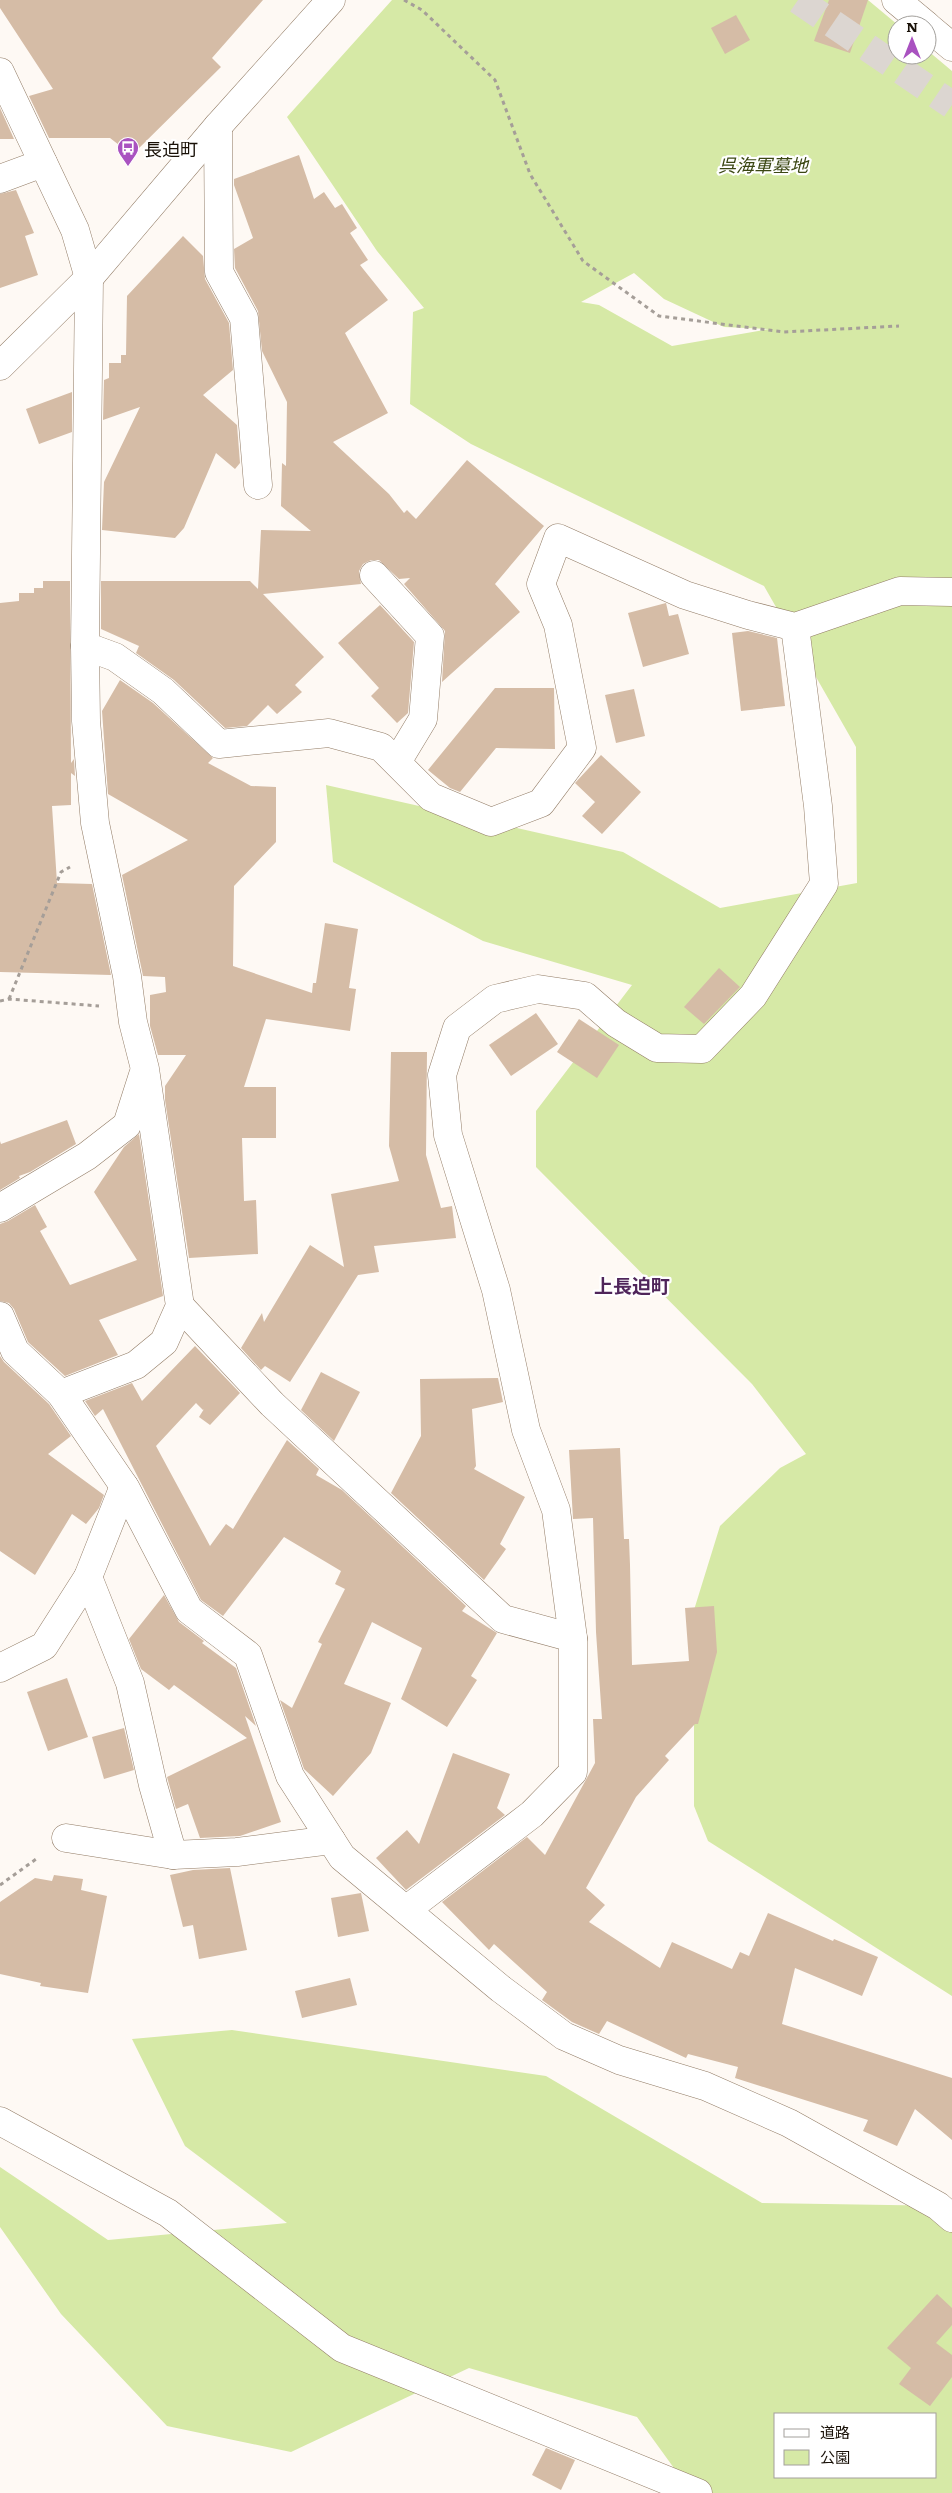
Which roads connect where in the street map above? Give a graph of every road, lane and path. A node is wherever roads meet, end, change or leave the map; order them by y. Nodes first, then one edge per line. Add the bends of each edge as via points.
1 (331, 0) edge
2 (404, 0) edge
3 (896, 0) edge
4 (915, 15) edge
5 (937, 34) edge
6 (952, 47) edge
7 (0, 72) edge
8 (218, 126) junction
9 (43, 163) junction
10 (0, 178) edge
11 (90, 278) junction
12 (899, 326) dead end
13 (0, 366) edge
14 (258, 485) dead end
15 (374, 575) dead end
16 (952, 592) edge
17 (795, 626) junction
18 (86, 646) junction
19 (396, 762) junction
20 (100, 851) junction
21 (9, 999) junction
22 (0, 1000) edge
23 (132, 1009) junction
24 (145, 1069) junction
25 (0, 1208) edge
26 (180, 1306) junction
27 (0, 1316) edge
28 (61, 1394) junction
29 (124, 1486) junction
30 (88, 1577) junction
31 (573, 1638) junction
32 (0, 1668) edge
33 (66, 1838) joint
34 (331, 1840) junction
35 (173, 1855) junction
36 (0, 1885) edge
37 (406, 1910) junction
38 (0, 2121) edge
39 (952, 2218) edge
40 (698, 2493) edge

1 - 8 street
2 - 12 path via 422,10 495,80 530,174 583,261 659,316 784,332
3 - 4 street
5 - 6 street
7 - 9 street
8 - 11 street
8 - 14 street via 219,272 244,318
9 - 10 street
9 - 11 street via 75,230
11 - 13 street
11 - 18 street
15 - 19 street via 430,636 423,719
16 - 17 street via 900,592
17 - 19 street via 748,615 685,594 558,538 542,584 558,625 582,748 542,803 491,822 431,797
17 - 31 street via 818,806 824,884 753,996 702,1049 657,1048 616,1024 585,996 538,989 495,999 457,1028 442,1075 448,1135 496,1290 526,1430 556,1510
18 - 19 street via 115,657 163,691 219,744 329,733 381,747
18 - 20 street via 86,721
20 - 21 path via 61,872
20 - 23 street
21 - 22 path
21 - 23 path
23 - 24 street
24 - 25 street via 127,1125 88,1156
24 - 26 street
26 - 28 street via 164,1342 136,1365
26 - 31 street via 272,1404 503,1619
27 - 28 street via 15,1352
28 - 29 street
29 - 30 street
29 - 34 street via 189,1610 248,1655 290,1776
30 - 32 street via 44,1646
30 - 35 street via 130,1682 153,1785
31 - 37 street via 573,1772 532,1814
33 - 35 street
33 - 36 path
34 - 35 street via 237,1852
34 - 37 street via 342,1856
37 - 39 street via 501,1989 564,2036 619,2060 704,2086 789,2123 938,2206
38 - 40 street via 168,2213 342,2348

